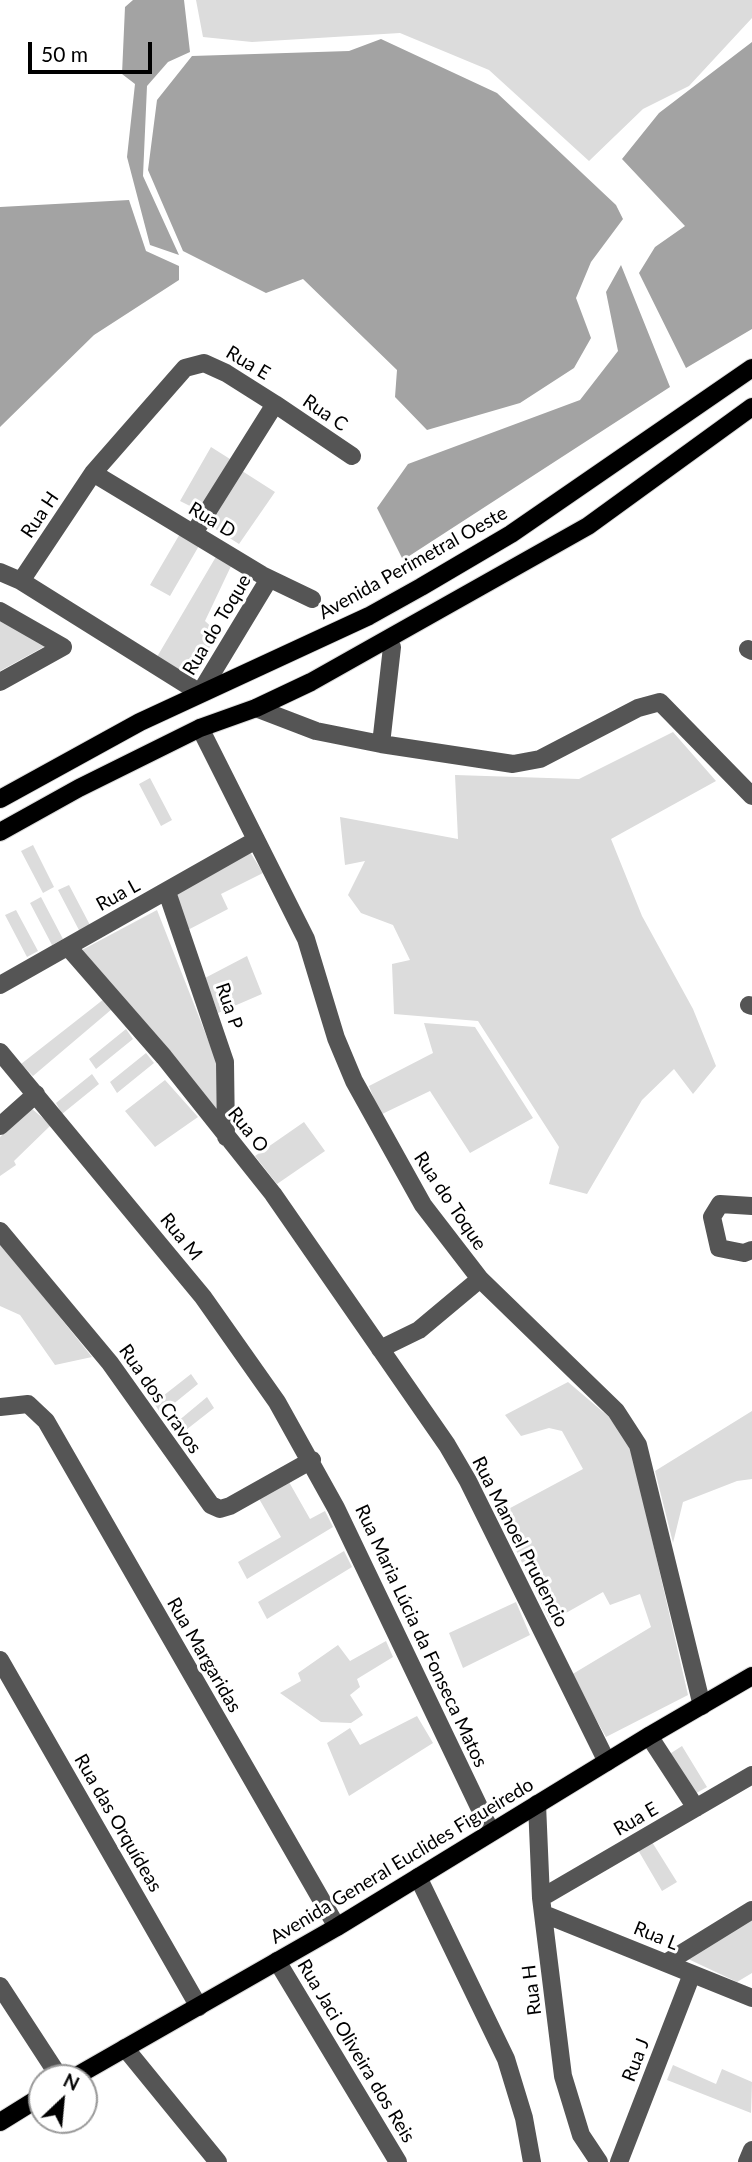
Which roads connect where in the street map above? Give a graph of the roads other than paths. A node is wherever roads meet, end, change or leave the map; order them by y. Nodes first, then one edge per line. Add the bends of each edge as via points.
1 (752, 368) edge
2 (275, 404) junction
3 (752, 407) edge
4 (352, 456) dead end
5 (93, 473) junction
6 (194, 533) junction
7 (0, 572) edge
8 (269, 579) junction
9 (21, 581) junction
10 (312, 598) dead end
11 (0, 611) edge
12 (392, 648) dead end
13 (0, 682) edge
14 (200, 693) junction
15 (256, 708) junction
16 (200, 728) junction
17 (381, 744) junction
18 (752, 796) edge
19 (0, 799) edge
20 (0, 832) edge
21 (256, 840) junction
22 (167, 892) junction
23 (68, 947) junction
24 (0, 985) edge
25 (0, 1052) edge
26 (36, 1094) junction
27 (0, 1126) edge
28 (226, 1137) junction
29 (752, 1206) edge
30 (0, 1231) edge
31 (752, 1250) edge
32 (480, 1279) junction
33 (380, 1349) junction
34 (1, 1406) edge
35 (312, 1460) junction
36 (0, 1660) edge
37 (752, 1676) edge
38 (702, 1706) junction
39 (649, 1736) junction
40 (607, 1762) junction
41 (752, 1775) edge
42 (537, 1804) junction
43 (696, 1808) junction
44 (491, 1832) junction
45 (418, 1877) junction
46 (542, 1906) junction
47 (752, 1910) edge
48 (337, 1927) junction
49 (278, 1961) junction
50 (666, 1963) junction
51 (692, 1974) junction
52 (0, 1986) edge
53 (752, 1998) edge
54 (199, 2007) junction
55 (125, 2049) junction
56 (51, 2064) edge
57 (98, 2064) edge
58 (28, 2105) edge
59 (0, 2122) edge
60 (752, 2150) edge
61 (218, 2162) edge
62 (398, 2162) edge
63 (532, 2162) edge
64 (599, 2162) edge
65 (620, 2162) edge
66 (747, 2162) edge

1 - 14 main road, Avenida Perimetral Oeste via 512,534 369,616
2 - 4 street, Rua C
2 - 5 street, Rua E via 211,365 194,363 167,386
2 - 6 street, Rua E
3 - 15 main road via 588,526 311,682
5 - 6 street, Rua D
5 - 9 street, Rua H
6 - 8 street, Rua D
7 - 9 street
8 - 10 street, Rua D
8 - 14 street, Rua do Toque
9 - 14 street
11 - 13 street via 63,647
12 - 17 street
14 - 19 main road, Avenida Perimetral Oeste
15 - 16 main road
15 - 17 street via 316,731
16 - 20 main road
16 - 21 street, Rua do Toque
17 - 18 street via 525,763 581,740 654,701 667,706
21 - 22 street, Rua L
21 - 32 street, Rua do Toque via 306,939 354,1081 423,1205
22 - 23 street, Rua L
22 - 28 street, Rua P via 225,1062
23 - 24 street, Rua L
23 - 28 street, Rua O
25 - 26 street, Rua M
26 - 27 street
26 - 35 street, Rua M via 203,1297
28 - 33 street, Rua O via 305,1237
29 - 31 street via 720,1204 712,1217 719,1248
30 - 35 street, Rua dos Cravos via 110,1363 211,1505 220,1508 237,1503
32 - 33 street via 419,1330
32 - 38 street, Rua do Toque via 616,1411 638,1445
33 - 40 street, Rua Manoel Prudencio via 468,1481
34 - 48 street, Rua Margaridas via 33,1406 46,1421
35 - 44 street, Rua Maria Lúcia da Fonseca Matos
36 - 54 street, Rua das Orquídeas
37 - 38 main road, Avenida General Euclides Figueiredo
38 - 39 main road, Avenida General Euclides Figueiredo
39 - 40 main road, Avenida General Euclides Figueiredo
39 - 43 street
40 - 42 main road, Avenida General Euclides Figueiredo
41 - 43 street, Rua E
42 - 44 main road, Avenida General Euclides Figueiredo
42 - 46 street, Rua H
43 - 46 street, Rua E
44 - 45 main road, Avenida General Euclides Figueiredo
45 - 48 main road, Avenida General Euclides Figueiredo
45 - 63 street via 506,2059
46 - 50 street, Rua L
46 - 64 street, Rua H via 563,2076 581,2135
47 - 50 street
48 - 49 main road, Avenida General Euclides Figueiredo
49 - 54 main road, Avenida General Euclides Figueiredo
49 - 62 street, Rua Jaci Oliveira dos Reis
50 - 51 street, Rua L
51 - 53 street, Rua L
51 - 65 street, Rua J
52 - 56 street
54 - 55 main road, Avenida General Euclides Figueiredo
55 - 57 main road, Avenida General Euclides Figueiredo
55 - 61 street
58 - 59 main road
60 - 66 street

